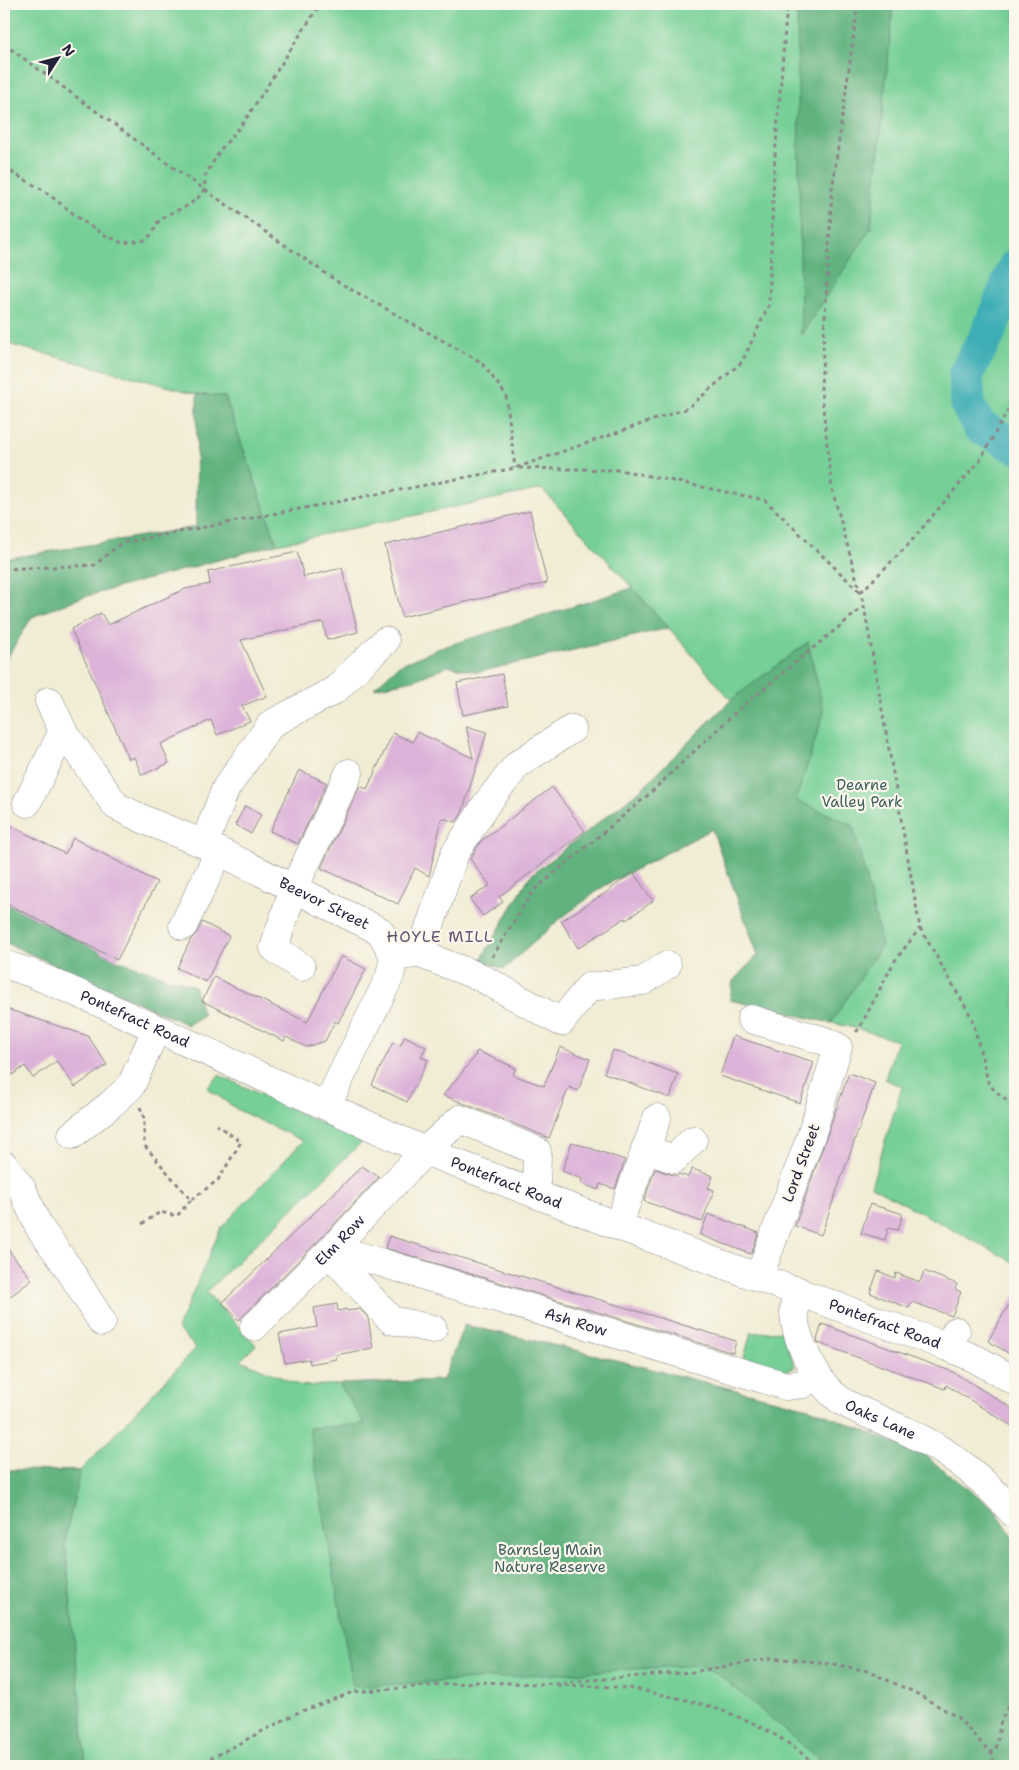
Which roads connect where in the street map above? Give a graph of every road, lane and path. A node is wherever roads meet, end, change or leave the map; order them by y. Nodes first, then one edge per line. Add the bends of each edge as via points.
1 (320, 4) edge
2 (787, 4) edge
3 (858, 4) edge
4 (4, 44) edge
5 (4, 168) edge
6 (204, 190) junction
7 (1015, 386) edge
8 (1009, 408) junction
9 (1015, 409) edge
10 (515, 468) junction
11 (4, 569) edge
12 (861, 593) junction
13 (864, 606) junction
14 (385, 641) dead end
15 (49, 701) dead end
16 (572, 729) dead end
17 (62, 731) junction
18 (349, 773) dead end
19 (27, 803) dead end
20 (211, 848) junction
21 (293, 890) junction
22 (183, 926) dead end
23 (920, 928) junction
24 (407, 955) junction
25 (4, 964) edge
26 (667, 965) dead end
27 (301, 967) dead end
28 (480, 977) junction
29 (751, 1019) dead end
30 (156, 1029) junction
31 (838, 1047) junction
32 (131, 1086) junction
33 (327, 1105) junction
34 (1015, 1108) edge
35 (657, 1118) dead end
36 (217, 1125) dead end
37 (72, 1135) dead end
38 (692, 1140) dead end
39 (646, 1149) junction
40 (425, 1150) junction
41 (4, 1165) edge
42 (4, 1191) edge
43 (536, 1194) junction
44 (191, 1200) junction
45 (142, 1224) dead end
46 (39, 1226) junction
47 (618, 1226) junction
48 (333, 1248) junction
49 (759, 1277) junction
50 (797, 1290) junction
51 (102, 1322) dead end
52 (254, 1327) dead end
53 (433, 1329) dead end
54 (816, 1373) junction
55 (1015, 1380) edge
56 (1015, 1515) edge
57 (541, 1684) junction
58 (1015, 1691) edge
59 (991, 1752) junction
60 (196, 1766) edge
61 (816, 1766) edge
62 (995, 1766) edge

1 - 6 path via 244,122 221,149 206,174
2 - 10 path via 774,169 769,305 742,362 688,408
3 - 12 path via 832,190 821,389 832,489
4 - 6 path
5 - 6 path via 43,190 84,222 122,243 145,240 158,222 189,205
6 - 10 path via 338,282 482,362 506,395
7 - 8 path
8 - 9 path
8 - 12 path via 980,460 907,546
10 - 11 path via 120,543 95,565
10 - 12 path via 620,470 764,500
12 - 13 path
13 - 23 path
13 - 28 path via 739,709 647,796 533,891
14 - 20 main road via 335,690 271,724 226,788
15 - 17 main road, Beevor Street
16 - 24 main road via 518,764 486,803 455,853
17 - 19 main road
17 - 20 main road, Beevor Street via 116,806
18 - 21 main road
20 - 21 main road, Beevor Street
20 - 22 main road
21 - 24 main road, Beevor Street via 380,931
21 - 27 main road via 274,948
23 - 31 path via 894,962 859,1029
23 - 34 path via 972,1018 989,1085
24 - 28 main road
24 - 33 main road via 390,976
25 - 30 main road, Pontefract Road via 90,998
26 - 28 main road via 643,981 589,987 561,1022
29 - 31 main road
30 - 32 main road
30 - 33 main road, Pontefract Road
31 - 49 main road, Lord Street via 812,1133
32 - 37 main road
32 - 44 path via 144,1118 144,1145
33 - 40 main road, Pontefract Road
35 - 39 main road
36 - 44 path via 241,1142 218,1180
38 - 39 main road via 674,1159
39 - 47 main road
40 - 43 main road, Pontefract Road
40 - 43 main road, Elm Row via 460,1120 537,1151
40 - 48 main road, Elm Row
41 - 46 main road via 22,1189
42 - 46 main road
43 - 47 main road, Pontefract Road
44 - 45 path via 177,1216 160,1212
46 - 51 main road
47 - 49 main road, Pontefract Road
48 - 52 main road, Elm Row
48 - 53 main road via 337,1262 391,1320
48 - 54 main road, Ash Row via 786,1386 803,1384
49 - 50 main road, Pontefract Road
50 - 54 main road, Oaks Lane via 794,1309 797,1328 803,1350
50 - 55 main road, Pontefract Road via 952,1339 976,1359
54 - 56 main road, Oaks Lane via 828,1391 844,1403 918,1437 958,1461 998,1494
57 - 59 path via 693,1672 772,1658 829,1663 867,1671 914,1692 957,1717
57 - 60 path via 477,1682 353,1692 297,1713
57 - 61 path via 627,1688 728,1712 775,1734
58 - 59 path via 1000,1724 996,1750
59 - 62 path

